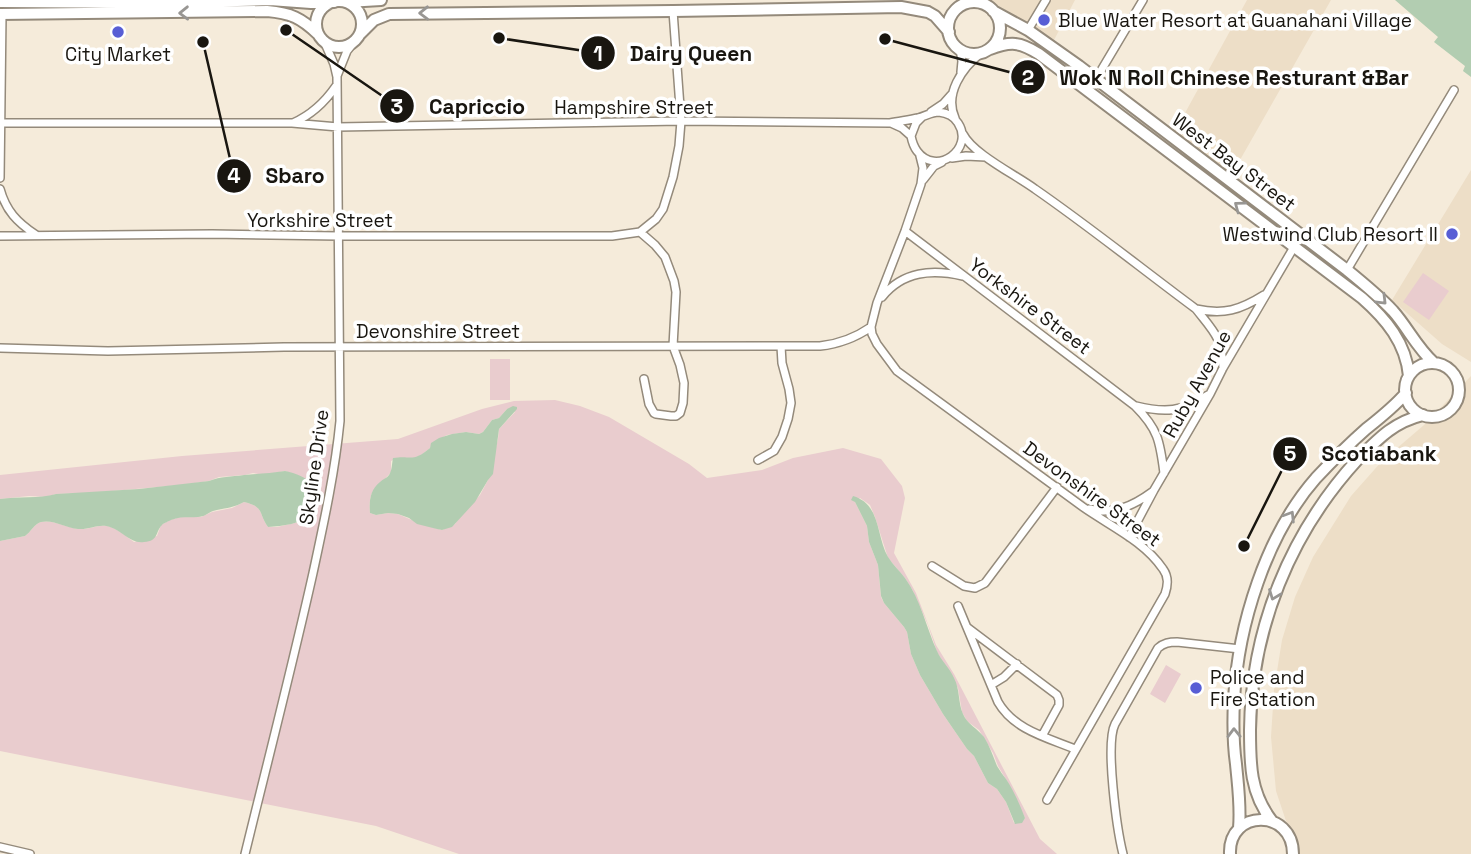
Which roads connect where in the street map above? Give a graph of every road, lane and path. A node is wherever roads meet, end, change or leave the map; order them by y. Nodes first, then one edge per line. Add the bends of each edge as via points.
1 (381, 0) edge
2 (958, 0) edge
3 (1046, 0) edge
4 (1143, 0) edge
5 (339, 1) edge
6 (0, 2) edge
7 (978, 3) junction
8 (993, 11) junction
9 (673, 12) junction
10 (1, 15) edge
11 (1028, 30) junction
12 (949, 32) junction
13 (321, 38) junction
14 (357, 38) junction
15 (960, 49) junction
16 (985, 51) junction
17 (961, 73) junction
18 (337, 77) junction
19 (1096, 79) junction
20 (337, 86) junction
21 (1454, 90) dead end
22 (953, 91) junction
23 (925, 115) junction
24 (955, 119) junction
25 (681, 121) junction
26 (0, 123) edge
27 (292, 123) junction
28 (890, 123) junction
29 (338, 127) junction
30 (961, 129) junction
31 (911, 136) junction
32 (919, 154) junction
33 (986, 157) junction
34 (947, 160) junction
35 (0, 178) edge
36 (921, 184) junction
37 (0, 188) edge
38 (905, 231) junction
39 (640, 232) junction
40 (37, 235) junction
41 (0, 236) edge
42 (338, 236) junction
43 (1294, 247) junction
44 (1348, 270) junction
45 (966, 277) junction
46 (1266, 295) junction
47 (877, 303) junction
48 (1196, 309) junction
49 (871, 327) junction
50 (673, 346) junction
51 (781, 346) junction
52 (339, 347) junction
53 (0, 348) edge
54 (1434, 363) junction
55 (1223, 368) junction
56 (1409, 376) junction
57 (644, 379) dead end
58 (1406, 393) junction
59 (1210, 394) junction
60 (1135, 405) junction
61 (1423, 415) junction
62 (758, 460) dead end
63 (1164, 473) junction
64 (1057, 487) junction
65 (1154, 490) junction
66 (1084, 508) junction
67 (1129, 537) junction
68 (932, 566) dead end
69 (958, 606) dead end
70 (968, 628) junction
71 (1240, 649) junction
72 (1017, 664) junction
73 (991, 685) junction
74 (1042, 736) junction
75 (1075, 749) junction
76 (1047, 800) dead end
77 (1272, 821) junction
78 (1239, 828) junction
79 (0, 847) edge
80 (1228, 852) edge
81 (30, 854) edge
82 (245, 854) edge
83 (1123, 854) edge
84 (1293, 854) edge

1 - 5 main road
2 - 7 main road
3 - 11 street
4 - 19 street
5 - 6 main road
5 - 13 main road via 320,12 316,25
5 - 14 main road via 360,14
7 - 8 main road
7 - 12 main road via 956,10
8 - 11 main road, West Bay Street
8 - 16 main road via 1000,28 998,40
9 - 12 main road via 901,7 929,12
9 -> 14 main road via 388,14 374,20
9 - 25 street
13 -> 10 main road via 298,17 267,11
10 - 26 street
11 - 19 main road, West Bay Street
12 - 15 main road
13 - 14 main road via 340,47
13 - 18 street, Skyline Drive
14 - 18 street, Skyline Drive
15 - 16 main road via 971,54
15 - 17 street
16 - 17 street
43 -> 16 main road, West Bay Street via 1039,54 1015,43
17 - 22 street
18 - 20 street, Skyline Drive
19 - 44 main road, West Bay Street
20 - 27 street via 316,109
20 - 29 street, Skyline Drive
21 - 44 street
22 - 23 street
22 - 24 street
23 - 24 street via 945,113
23 - 28 street, Hampshire Street
23 - 31 street
24 - 30 street
25 - 28 street, Hampshire Street
25 - 29 street, Hampshire Street
25 - 39 street via 663,209
26 - 27 street, Hampshire Street
26 - 35 street
27 - 29 street, Hampshire Street
28 - 31 street
29 - 42 street, Skyline Drive
30 - 33 street
30 - 34 street via 960,148
31 - 32 street
32 - 34 street via 929,161
32 - 36 street
33 - 34 street
33 - 48 street
34 - 36 street via 934,166
36 - 38 street
37 - 40 street via 10,212
38 - 45 street, Yorkshire Street
38 - 47 street
39 - 42 street, Yorkshire Street via 612,236
39 - 50 street via 671,269 676,292
40 - 41 street, Yorkshire Street
40 - 42 street, Yorkshire Street
42 - 52 street, Skyline Drive
43 - 46 street, Ruby Avenue
43 - 56 main road, West Bay Street via 1379,313 1403,348
44 -> 54 main road, West Bay Street via 1387,304
45 - 47 street via 918,274 890,287
45 - 60 street, Yorkshire Street
46 - 48 street via 1233,310
46 - 55 street, Ruby Avenue
47 - 49 street
48 - 55 street via 1220,343
49 - 51 street, Devonshire Street via 836,344
49 - 64 street, Devonshire Street via 897,372
50 - 51 street, Devonshire Street
50 - 52 street, Devonshire Street
50 - 57 street via 683,376 680,413 654,413
51 - 62 street via 791,403 788,419 774,451
52 - 53 street, Devonshire Street
52 - 82 street, Skyline Drive via 340,421 331,487
54 - 56 main road via 1422,365
54 - 61 main road via 1456,377 1459,396 1446,413
55 - 59 street, Ruby Avenue
56 - 58 main road
58 - 61 main road via 1409,404
71 -> 58 main road via 1253,597 1290,514 1315,479
59 - 60 street, Yorkshire Street via 1176,409
59 - 63 street, Ruby Avenue
60 - 63 street, Yorkshire Street via 1156,432
61 -> 77 main road via 1399,423 1383,435 1344,475 1298,543 1267,614 1253,682 1250,753 1261,808
63 - 65 street, Ruby Avenue
64 - 66 street, Devonshire Street
64 - 68 street via 985,583 975,588 964,586
65 - 66 street via 1110,512
65 - 67 street, Ruby Avenue
66 - 67 street, Devonshire Street
67 - 75 street, Devonshire Street via 1162,568 1166,594
69 - 70 street
70 - 72 street
70 - 73 street
78 -> 71 main road via 1234,714
71 - 83 street via 1177,642 1158,648 1111,737
72 - 73 street
72 - 74 street via 1059,700
73 - 74 street via 1003,712
74 - 75 street
75 - 76 street, Devonshire Street
77 - 78 main road via 1247,822
77 - 84 main road via 1289,835
78 - 80 main road
79 - 81 street

